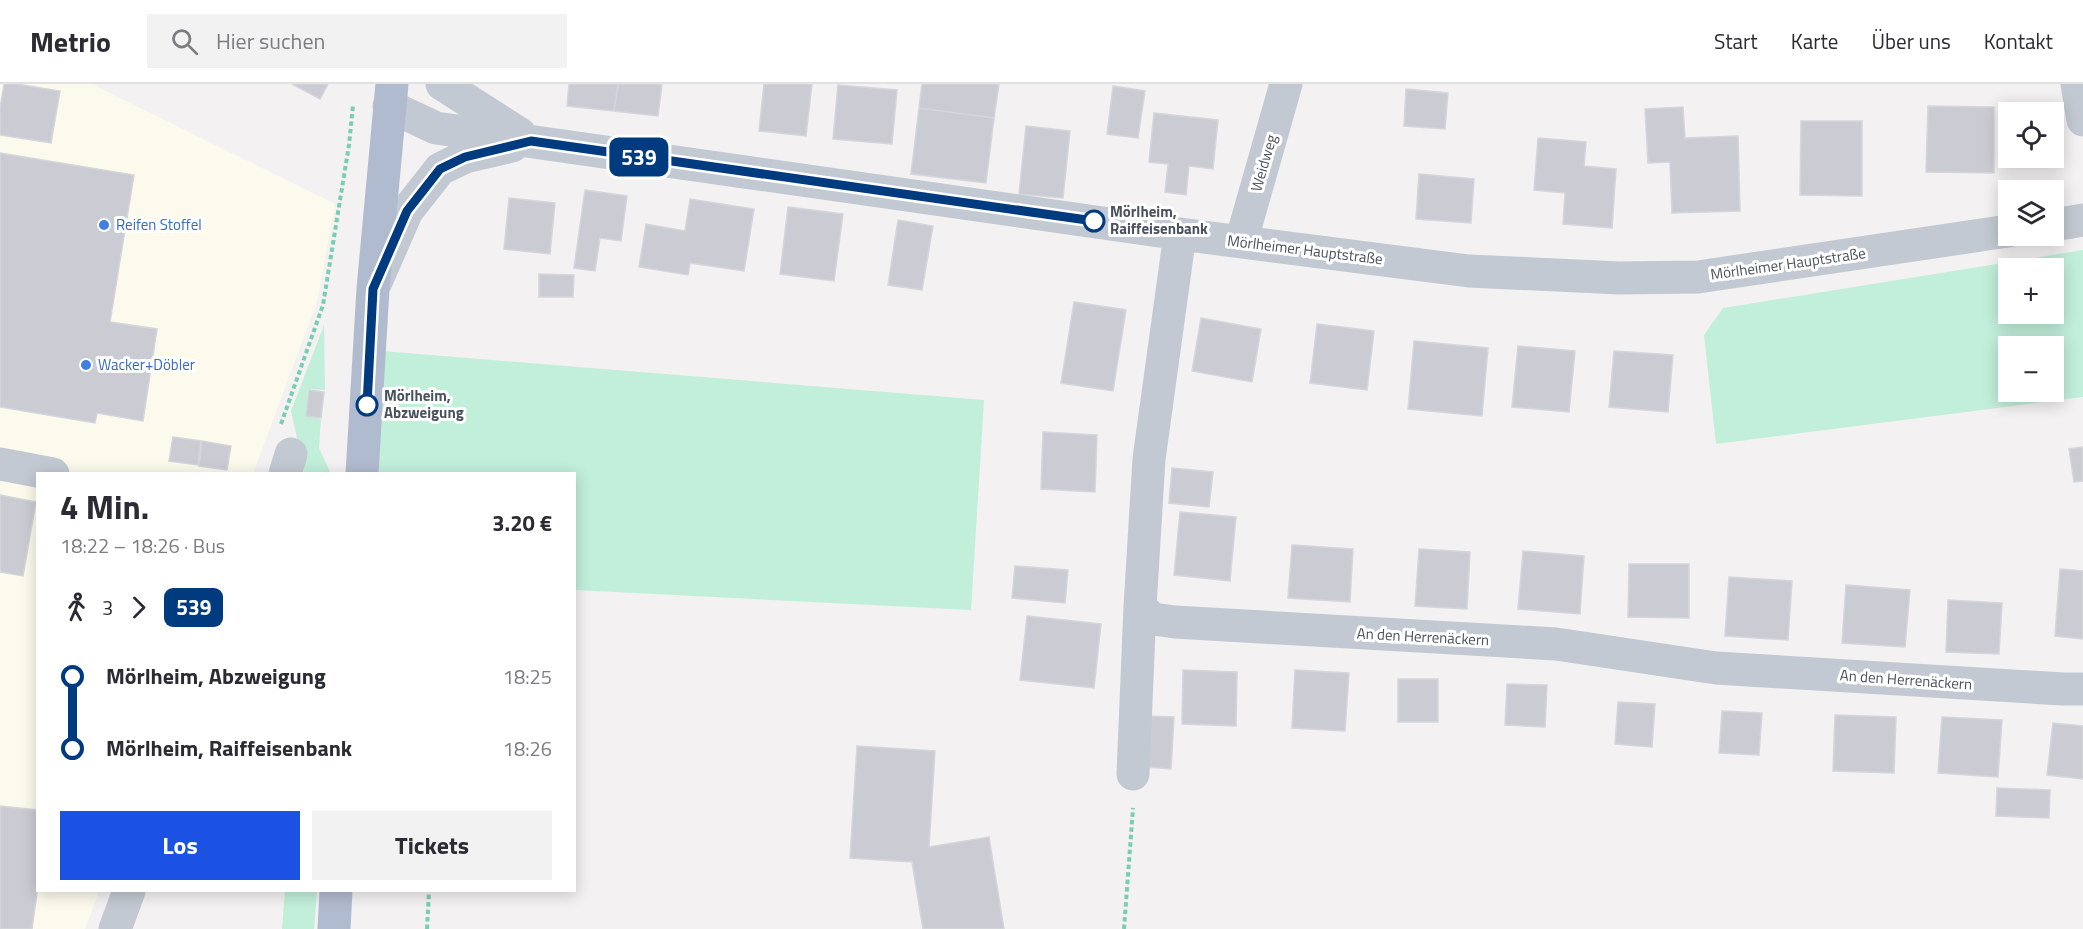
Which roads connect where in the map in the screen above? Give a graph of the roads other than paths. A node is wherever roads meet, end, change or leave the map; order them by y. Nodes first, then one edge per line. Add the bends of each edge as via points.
1 (442, 84) edge
2 (1286, 84) edge
3 (2077, 84) edge
4 (390, 95) edge
5 (2083, 120) edge
6 (531, 141) junction
7 (2083, 220) edge
8 (2064, 223) edge
9 (1998, 232) edge
10 (1180, 234) junction
11 (1241, 242) junction
12 (373, 289) junction
13 (0, 464) edge
14 (42, 472) edge
15 (362, 472) edge
16 (1140, 607) junction
17 (2083, 688) edge
18 (1133, 774) road end
19 (129, 892) edge
20 (336, 892) edge
21 (115, 929) edge
22 (334, 929) edge

1 - 6 street, Mörlheimer Hauptstraße
2 - 11 street, Weidweg
3 - 5 street
4 - 6 street, Mörlheimer Hauptstraße via 436,128
4 - 12 main road
6 - 10 street, Mörlheimer Hauptstraße
6 - 12 street, Mörlheimer Hauptstraße via 465,157 440,169 407,211
7 - 8 street
9 - 11 street, Mörlheimer Hauptstraße via 1698,277 1620,278 1469,272
10 - 11 street, Mörlheimer Hauptstraße
10 - 16 street via 1149,459
12 - 15 main road
13 - 14 street
16 - 17 street, An den Herrenäckern via 1153,619 1175,622 1556,644 1716,668
16 - 18 street
19 - 21 street
20 - 22 main road

